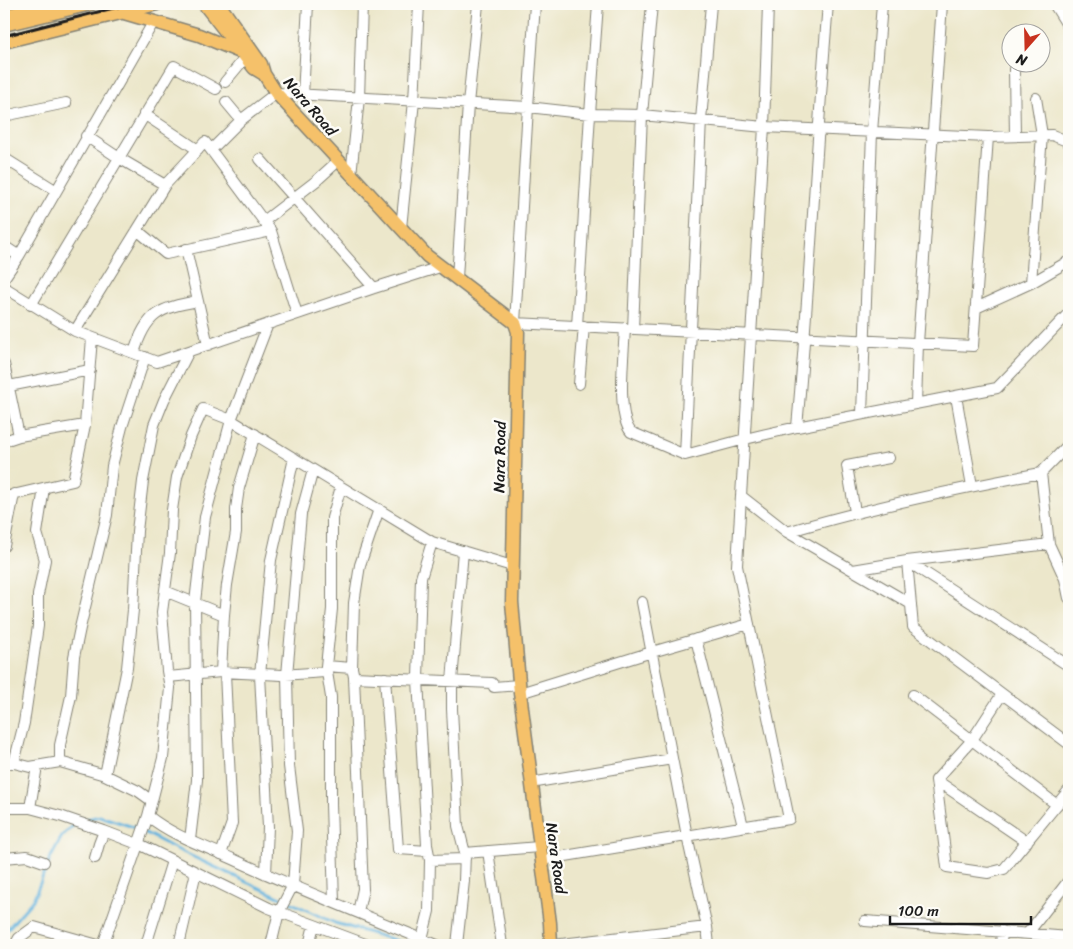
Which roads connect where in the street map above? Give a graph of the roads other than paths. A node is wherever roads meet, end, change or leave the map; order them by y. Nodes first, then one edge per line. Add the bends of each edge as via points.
1 (52, 4) edge
2 (90, 4) edge
3 (141, 4) edge
4 (157, 4) edge
5 (204, 4) edge
6 (219, 4) edge
7 (308, 4) edge
8 (362, 4) edge
9 (419, 4) edge
10 (478, 4) edge
11 (536, 4) edge
12 (598, 4) edge
13 (652, 4) edge
14 (711, 4) edge
15 (768, 4) edge
16 (828, 4) edge
17 (882, 4) edge
18 (942, 4) edge
19 (1054, 4) edge
20 (121, 12) junction
21 (4, 16) edge
22 (1066, 16) edge
23 (154, 21) junction
24 (4, 25) edge
25 (1069, 28) edge
26 (4, 38) edge
27 (4, 42) edge
28 (243, 55) junction
29 (1014, 72) edge
30 (264, 74) junction
31 (225, 82) dead end
32 (216, 89) dead end
33 (276, 93) junction
34 (303, 95) junction
35 (359, 98) junction
36 (1036, 98) dead end
37 (414, 101) junction
38 (226, 102) dead end
39 (66, 103) dead end
40 (468, 104) junction
41 (528, 107) junction
42 (144, 114) junction
43 (590, 114) junction
44 (642, 115) junction
45 (4, 116) edge
46 (241, 120) junction
47 (701, 120) junction
48 (764, 127) junction
49 (818, 128) junction
50 (872, 132) junction
51 (933, 134) junction
52 (1042, 135) junction
53 (86, 136) junction
54 (1015, 136) junction
55 (988, 137) junction
56 (1069, 144) edge
57 (198, 150) junction
58 (211, 150) junction
59 (4, 158) edge
60 (118, 158) junction
61 (260, 159) dead end
62 (338, 161) junction
63 (351, 175) junction
64 (165, 185) junction
65 (55, 190) junction
66 (294, 197) junction
67 (264, 221) junction
68 (401, 228) junction
69 (138, 231) junction
70 (271, 231) junction
71 (4, 246) edge
72 (186, 249) junction
73 (19, 256) junction
74 (1069, 261) edge
75 (440, 267) junction
76 (4, 278) edge
77 (457, 278) junction
78 (1031, 283) junction
79 (4, 287) edge
80 (374, 288) junction
81 (198, 301) junction
82 (31, 305) junction
83 (976, 308) junction
84 (1069, 313) edge
85 (297, 314) junction
86 (516, 323) junction
87 (268, 324) junction
88 (581, 326) junction
89 (629, 328) junction
90 (691, 331) junction
91 (75, 332) junction
92 (751, 334) junction
93 (805, 337) junction
94 (92, 338) junction
95 (864, 340) junction
96 (918, 343) junction
97 (208, 345) junction
98 (189, 351) junction
99 (134, 353) junction
100 (145, 357) junction
101 (4, 364) edge
102 (90, 370) junction
103 (579, 384) dead end
104 (9, 386) junction
105 (956, 396) junction
106 (916, 404) junction
107 (862, 414) junction
108 (231, 420) junction
109 (85, 426) junction
110 (797, 427) junction
111 (255, 434) junction
112 (19, 436) junction
113 (745, 439) junction
114 (4, 441) edge
115 (1069, 444) edge
116 (684, 455) junction
117 (294, 458) junction
118 (889, 458) dead end
119 (313, 470) junction
120 (1041, 473) junction
121 (341, 486) junction
122 (972, 486) junction
123 (44, 488) junction
124 (9, 496) edge
125 (741, 496) junction
126 (379, 509) junction
127 (855, 512) junction
128 (787, 532) junction
129 (432, 542) junction
130 (1049, 544) junction
131 (4, 546) edge
132 (463, 551) junction
133 (907, 561) junction
134 (512, 566) junction
135 (853, 570) junction
136 (1067, 578) edge
137 (165, 591) junction
138 (1069, 598) edge
139 (195, 602) junction
140 (642, 602) dead end
141 (912, 604) junction
142 (224, 616) junction
143 (749, 624) junction
144 (696, 639) junction
145 (652, 652) junction
146 (326, 666) junction
147 (1069, 666) edge
148 (353, 672) junction
149 (223, 673) junction
150 (196, 675) junction
151 (260, 675) junction
152 (287, 675) junction
153 (168, 677) junction
154 (385, 678) junction
155 (418, 679) junction
156 (452, 681) junction
157 (520, 689) junction
158 (1002, 694) junction
159 (913, 695) dead end
160 (972, 740) junction
161 (1069, 744) edge
162 (672, 759) junction
163 (60, 762) junction
164 (9, 763) edge
165 (37, 766) junction
166 (105, 775) junction
167 (936, 780) junction
168 (531, 784) junction
169 (1069, 790) edge
170 (152, 801) junction
171 (1057, 805) junction
172 (4, 808) edge
173 (30, 808) junction
174 (148, 816) junction
175 (743, 826) junction
176 (104, 831) junction
177 (687, 836) junction
178 (190, 840) junction
179 (1027, 842) junction
180 (137, 844) junction
181 (488, 851) junction
182 (540, 853) junction
183 (221, 854) junction
184 (429, 855) junction
185 (465, 856) junction
186 (4, 858) edge
187 (95, 858) dead end
188 (172, 861) junction
189 (44, 862) dead end
190 (196, 872) junction
191 (266, 874) junction
192 (1069, 880) edge
193 (293, 886) junction
194 (334, 902) junction
195 (278, 912) junction
196 (358, 912) junction
197 (865, 921) dead end
198 (314, 925) junction
199 (707, 927) junction
200 (1002, 931) junction
201 (1028, 933) junction
202 (62, 935) junction
203 (1069, 937) edge
204 (422, 939) junction
205 (342, 941) edge
206 (15, 945) edge
207 (58, 945) edge
208 (98, 945) edge
209 (103, 945) edge
210 (146, 945) edge
211 (179, 945) edge
212 (271, 945) edge
213 (309, 945) edge
214 (368, 945) edge
215 (437, 945) edge
216 (457, 945) edge
217 (502, 945) edge
218 (552, 945) edge
219 (709, 945) edge
220 (1001, 945) edge

1 - 21 main road
2 - 24 main road
3 - 26 main road
4 - 20 main road
5 - 28 main road
6 - 30 main road via 261,64
7 - 34 street
8 - 35 street
9 - 37 street
10 - 40 street
11 - 41 street
12 - 43 street
13 - 44 street
14 - 47 street
15 - 48 street
16 - 49 street
17 - 50 street
18 - 51 street
19 - 22 street
20 - 23 main road
20 - 27 main road
22 - 25 street
23 - 28 main road via 199,35
23 - 53 street
28 - 30 main road
28 - 31 street
29 - 54 street
30 - 33 main road, Nara Road
32 - 42 street via 174,66
33 - 34 street
33 - 46 street
33 - 62 main road, Nara Road
34 - 35 street
35 - 37 street
35 - 63 street
36 - 52 street
37 - 40 street
37 - 68 street
38 - 46 street
39 - 45 street
40 - 41 street
40 - 77 street
41 - 43 street
41 - 86 street
42 - 57 street
42 - 60 street
43 - 44 street
43 - 88 street
44 - 47 street
44 - 89 street
46 - 58 street
47 - 48 street
47 - 90 street
48 - 49 street
48 - 92 street
49 - 50 street
49 - 93 street
50 - 51 street
50 - 95 street
51 - 55 street
51 - 96 street
52 - 54 street
52 - 56 street via 1052,135
52 - 78 street
53 - 60 street
53 - 65 street
54 - 55 street
55 - 83 street
57 - 58 street via 205,142
57 - 64 street
58 - 67 street
59 - 65 street
60 - 64 street
60 - 82 street
61 - 66 street
62 - 63 main road, Nara Road
62 - 66 street
63 - 68 main road, Nara Road
64 - 69 street
65 - 73 street
66 - 67 street
66 - 80 street
67 - 70 street
68 - 75 main road, Nara Road
69 - 72 street via 166,254
69 - 91 street
70 - 72 street
70 - 85 street
71 - 73 street
72 - 81 street
73 - 76 street
74 - 78 street
75 - 77 main road, Nara Road
75 - 80 street
77 - 86 main road, Nara Road
78 - 83 street
79 - 82 street
80 - 85 street
81 - 97 street
81 - 99 street via 159,311 146,325
82 - 91 street
83 - 96 street via 973,346
84 - 105 street via 997,388
85 - 87 street
86 - 88 street
86 - 134 main road, Nara Road
87 - 97 street
87 - 108 street
88 - 89 street
88 - 103 street
89 - 90 street
89 - 116 street via 622,401 627,428
90 - 92 street
90 - 116 street
91 - 94 street
92 - 93 street
92 - 113 street
93 - 95 street
93 - 110 street
94 - 99 street
94 - 102 street
95 - 96 street
95 - 107 street
96 - 106 street
97 - 98 street
98 - 100 street via 158,362
98 - 166 street via 154,425 137,531 127,668
99 - 100 street
100 - 163 street via 112,466 107,515 74,657
101 - 104 street
102 - 104 street
102 - 109 street
104 - 112 street
105 - 106 street
105 - 122 street
106 - 107 street
107 - 110 street
108 - 111 street
108 - 137 street via 202,410 191,436 177,477
108 - 139 street via 205,517
109 - 112 street
109 - 123 street via 74,481
110 - 113 street
111 - 117 street
111 - 142 street via 239,488
112 - 114 street
113 - 116 street
113 - 125 street
115 - 120 street
117 - 119 street
117 - 151 street via 272,560
118 - 127 street via 847,466
119 - 121 street
119 - 152 street via 301,514
120 - 122 street
120 - 130 street
121 - 126 street
121 - 146 street via 332,518 332,609
122 - 127 street
123 - 124 street
123 - 164 street via 37,534 45,560 38,595 38,626 24,723
124 - 131 street
125 - 128 street
125 - 143 street via 737,566
126 - 129 street
126 - 148 street via 360,565 354,603
127 - 128 street
128 - 135 street
129 - 132 street
129 - 155 street via 421,578
130 - 133 street
130 - 136 street
132 - 134 street
132 - 156 street
133 - 135 street
133 - 141 street
133 - 147 street
134 - 157 main road, Nara Road
135 - 141 street
136 - 138 street
137 - 139 street
137 - 153 street via 162,612
139 - 142 street
139 - 150 street
140 - 145 street
141 - 158 street via 913,627
142 - 149 street
143 - 144 street
143 - 175 street via 789,818
144 - 145 street
144 - 175 street
145 - 157 street
145 - 162 street
146 - 148 street
146 - 152 street via 326,672
146 - 194 street via 331,697
148 - 154 street
148 - 196 street via 363,889
149 - 150 street
149 - 151 street
149 - 183 street via 232,823
150 - 153 street
150 - 178 street via 197,780
151 - 152 street
151 - 191 street via 268,827
152 - 193 street via 289,766 297,831
153 - 170 street via 170,688 163,758
154 - 155 street
154 - 184 street via 398,849
155 - 156 street
155 - 184 street
156 - 157 street via 492,683 494,687
156 - 185 street via 458,826
157 - 168 main road, Nara Road
158 - 160 street
158 - 161 street
159 - 160 street
160 - 167 street
160 - 171 street
162 - 168 street
162 - 177 street
163 - 165 street
163 - 166 street
164 - 165 street
165 - 173 street
166 - 170 street
167 - 179 street
167 - 179 street via 947,867 988,873 1004,869
168 - 182 main road, Nara Road
169 - 171 street
170 - 174 street
171 - 179 street
172 - 173 street
173 - 176 street
174 - 178 street
174 - 180 street
175 - 177 street
176 - 180 street
176 - 187 street
177 - 182 street
177 - 199 street
178 - 183 street
180 - 188 street
180 - 209 street
181 - 182 street
181 - 185 street
181 - 217 street
182 - 218 main road, Nara Road
183 - 191 street
184 - 185 street
184 - 204 street via 429,911
185 - 216 street
186 - 189 street via 27,856
188 - 190 street
188 - 210 street
190 - 195 street
190 - 211 street
191 - 193 street
192 - 201 street
193 - 194 street
193 - 195 street
194 - 196 street
195 - 198 street
195 - 212 street
196 - 204 street
197 - 200 street
198 - 205 street
198 - 213 street
199 - 218 street
199 - 219 street
200 - 201 street
200 - 220 street
201 - 203 street
202 - 206 street via 34,926
202 - 207 street
202 - 208 street
204 - 215 street
205 - 214 street

